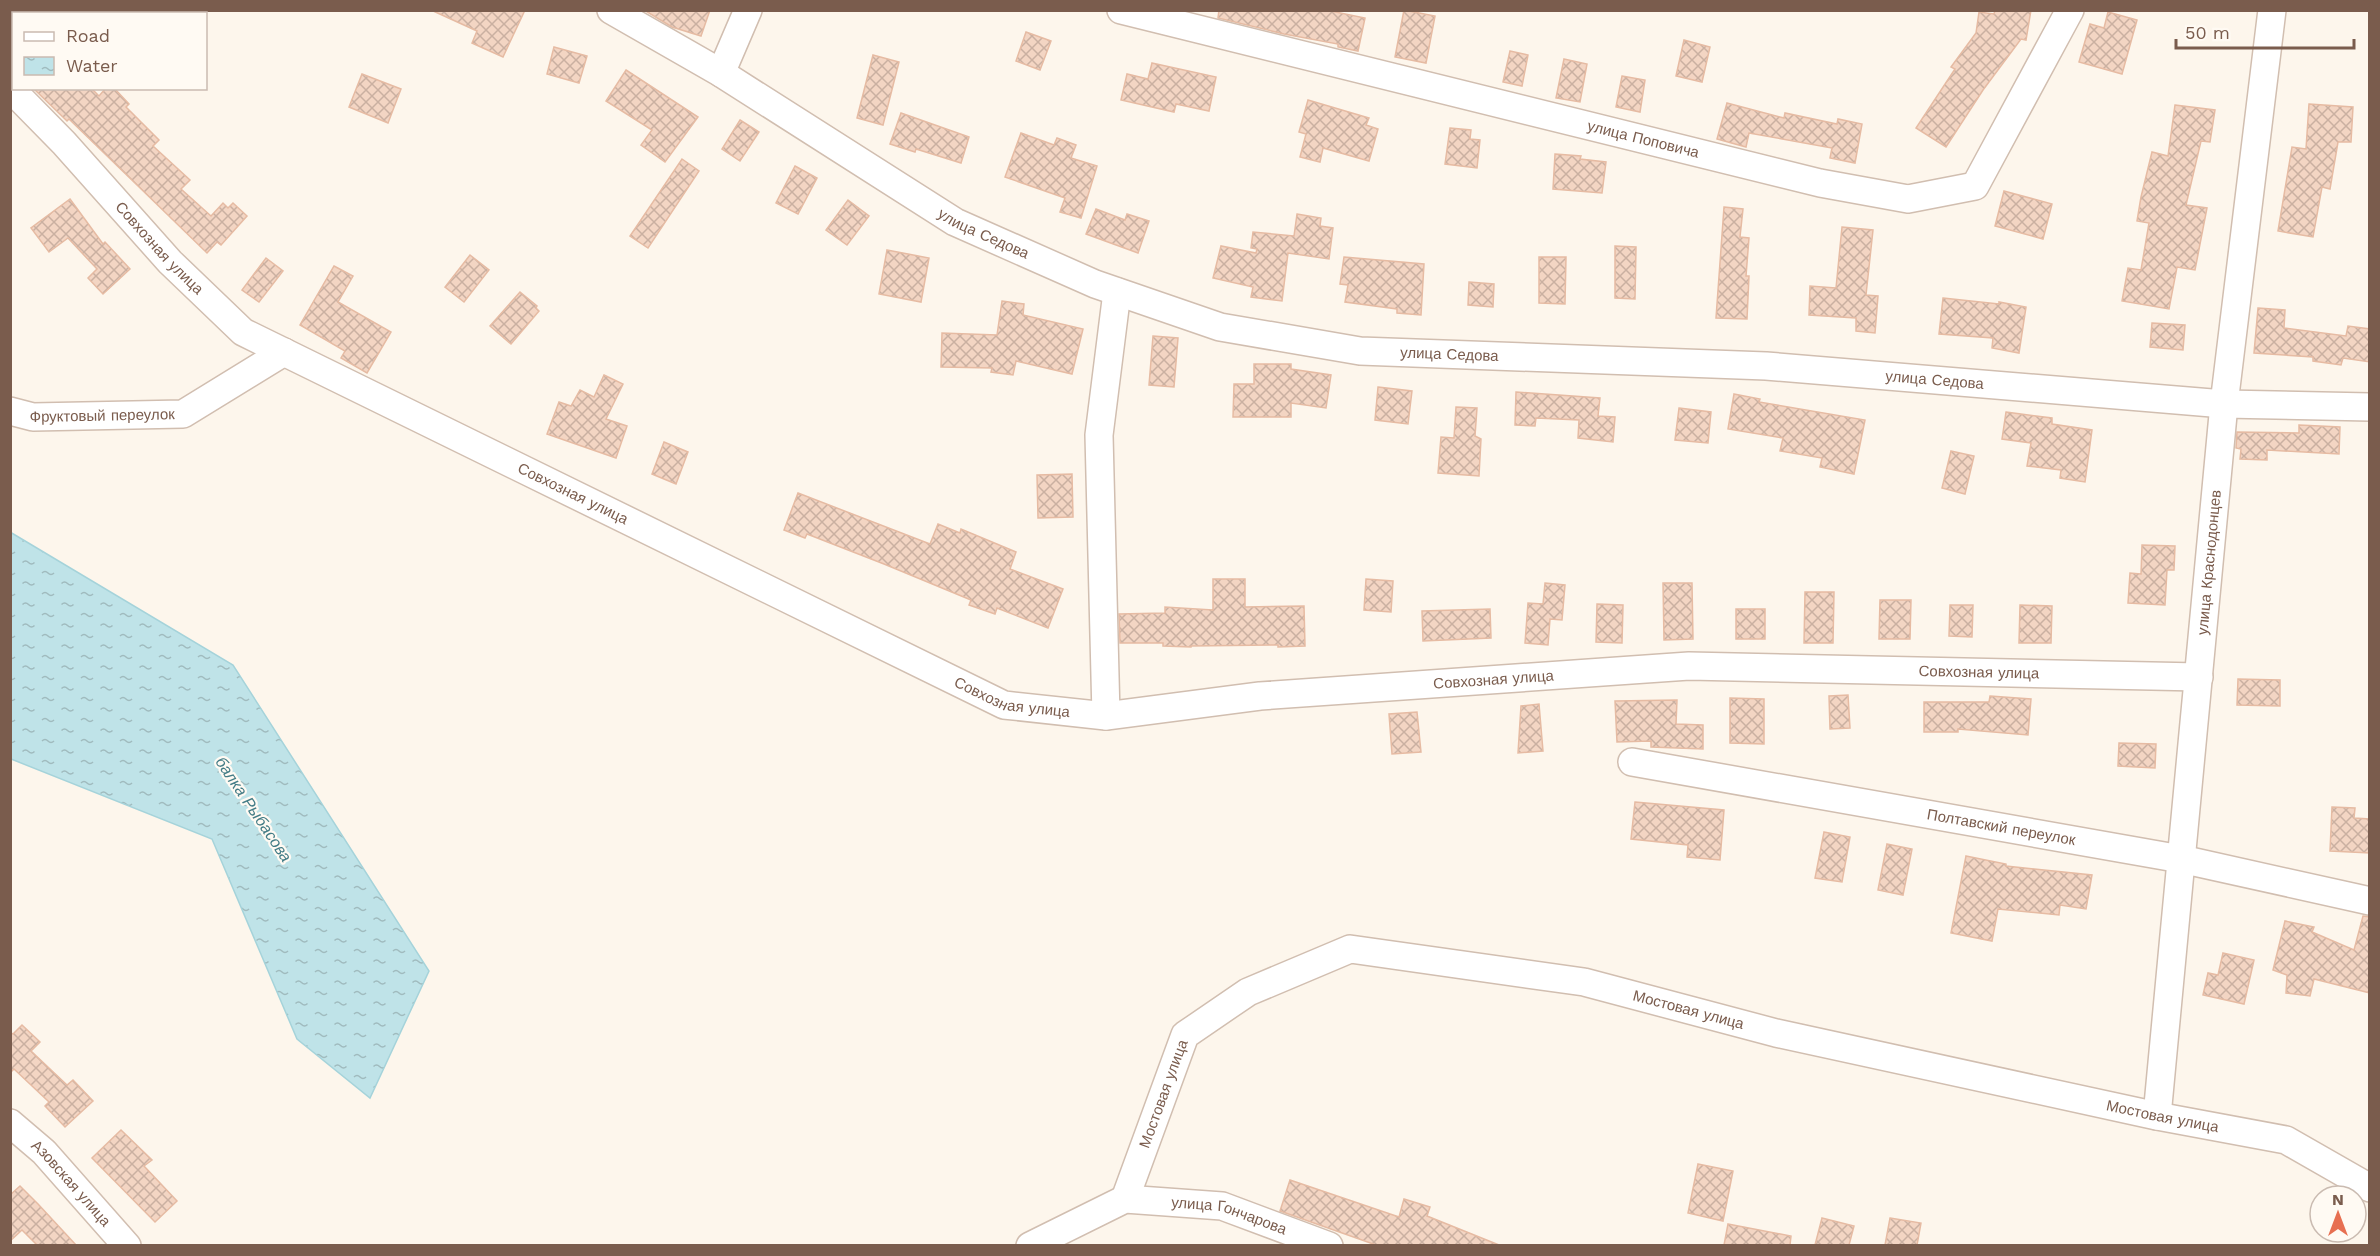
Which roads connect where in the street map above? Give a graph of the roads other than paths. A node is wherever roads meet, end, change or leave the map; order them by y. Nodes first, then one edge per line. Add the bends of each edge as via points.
1 (610, 10) edge
2 (748, 10) edge
3 (1121, 10) edge
4 (2070, 10) edge
5 (2272, 10) edge
6 (722, 73) junction
7 (10, 88) edge
8 (1117, 292) junction
9 (284, 352) junction
10 (2224, 404) junction
11 (2370, 407) edge
12 (10, 411) edge
13 (2199, 677) junction
14 (1106, 716) junction
15 (1632, 762) dead end
16 (2181, 859) junction
17 (2370, 901) edge
18 (2157, 1116) junction
19 (10, 1123) edge
20 (2370, 1188) edge
21 (1125, 1199) junction
22 (127, 1245) edge
23 (1030, 1245) edge
24 (1329, 1245) edge

1 - 6 street, улица Седова
2 - 6 street
3 - 4 street, улица Поповича via 1820,183 1908,198 1975,186
5 - 10 street, улица Краснодонцев
6 - 8 street, улица Седова via 956,222
7 - 9 street, Совхозная улица via 210,301 243,332
8 - 10 street, улица Седова via 1220,327 1360,351 1766,366
8 - 14 street via 1099,435
9 - 12 street, Фруктовый переулок via 183,414 33,417
9 - 14 street, Совхозная улица via 1004,705
10 - 11 street, улица Седова
10 - 13 street, улица Краснодонцев
13 - 14 street, Совхозная улица via 1689,666 1260,696
13 - 16 street, улица Краснодонцев
15 - 16 street, Полтавский переулок
16 - 17 street, Полтавский переулок
16 - 18 street, улица Краснодонцев
18 - 20 street, Мостовая улица via 2286,1140
18 - 21 street, Мостовая улица via 1776,1033 1584,982 1350,949 1248,992 1185,1035
19 - 22 street, Азовская улица via 44,1152
21 - 23 street
21 - 24 street, улица Гончарова via 1222,1206

